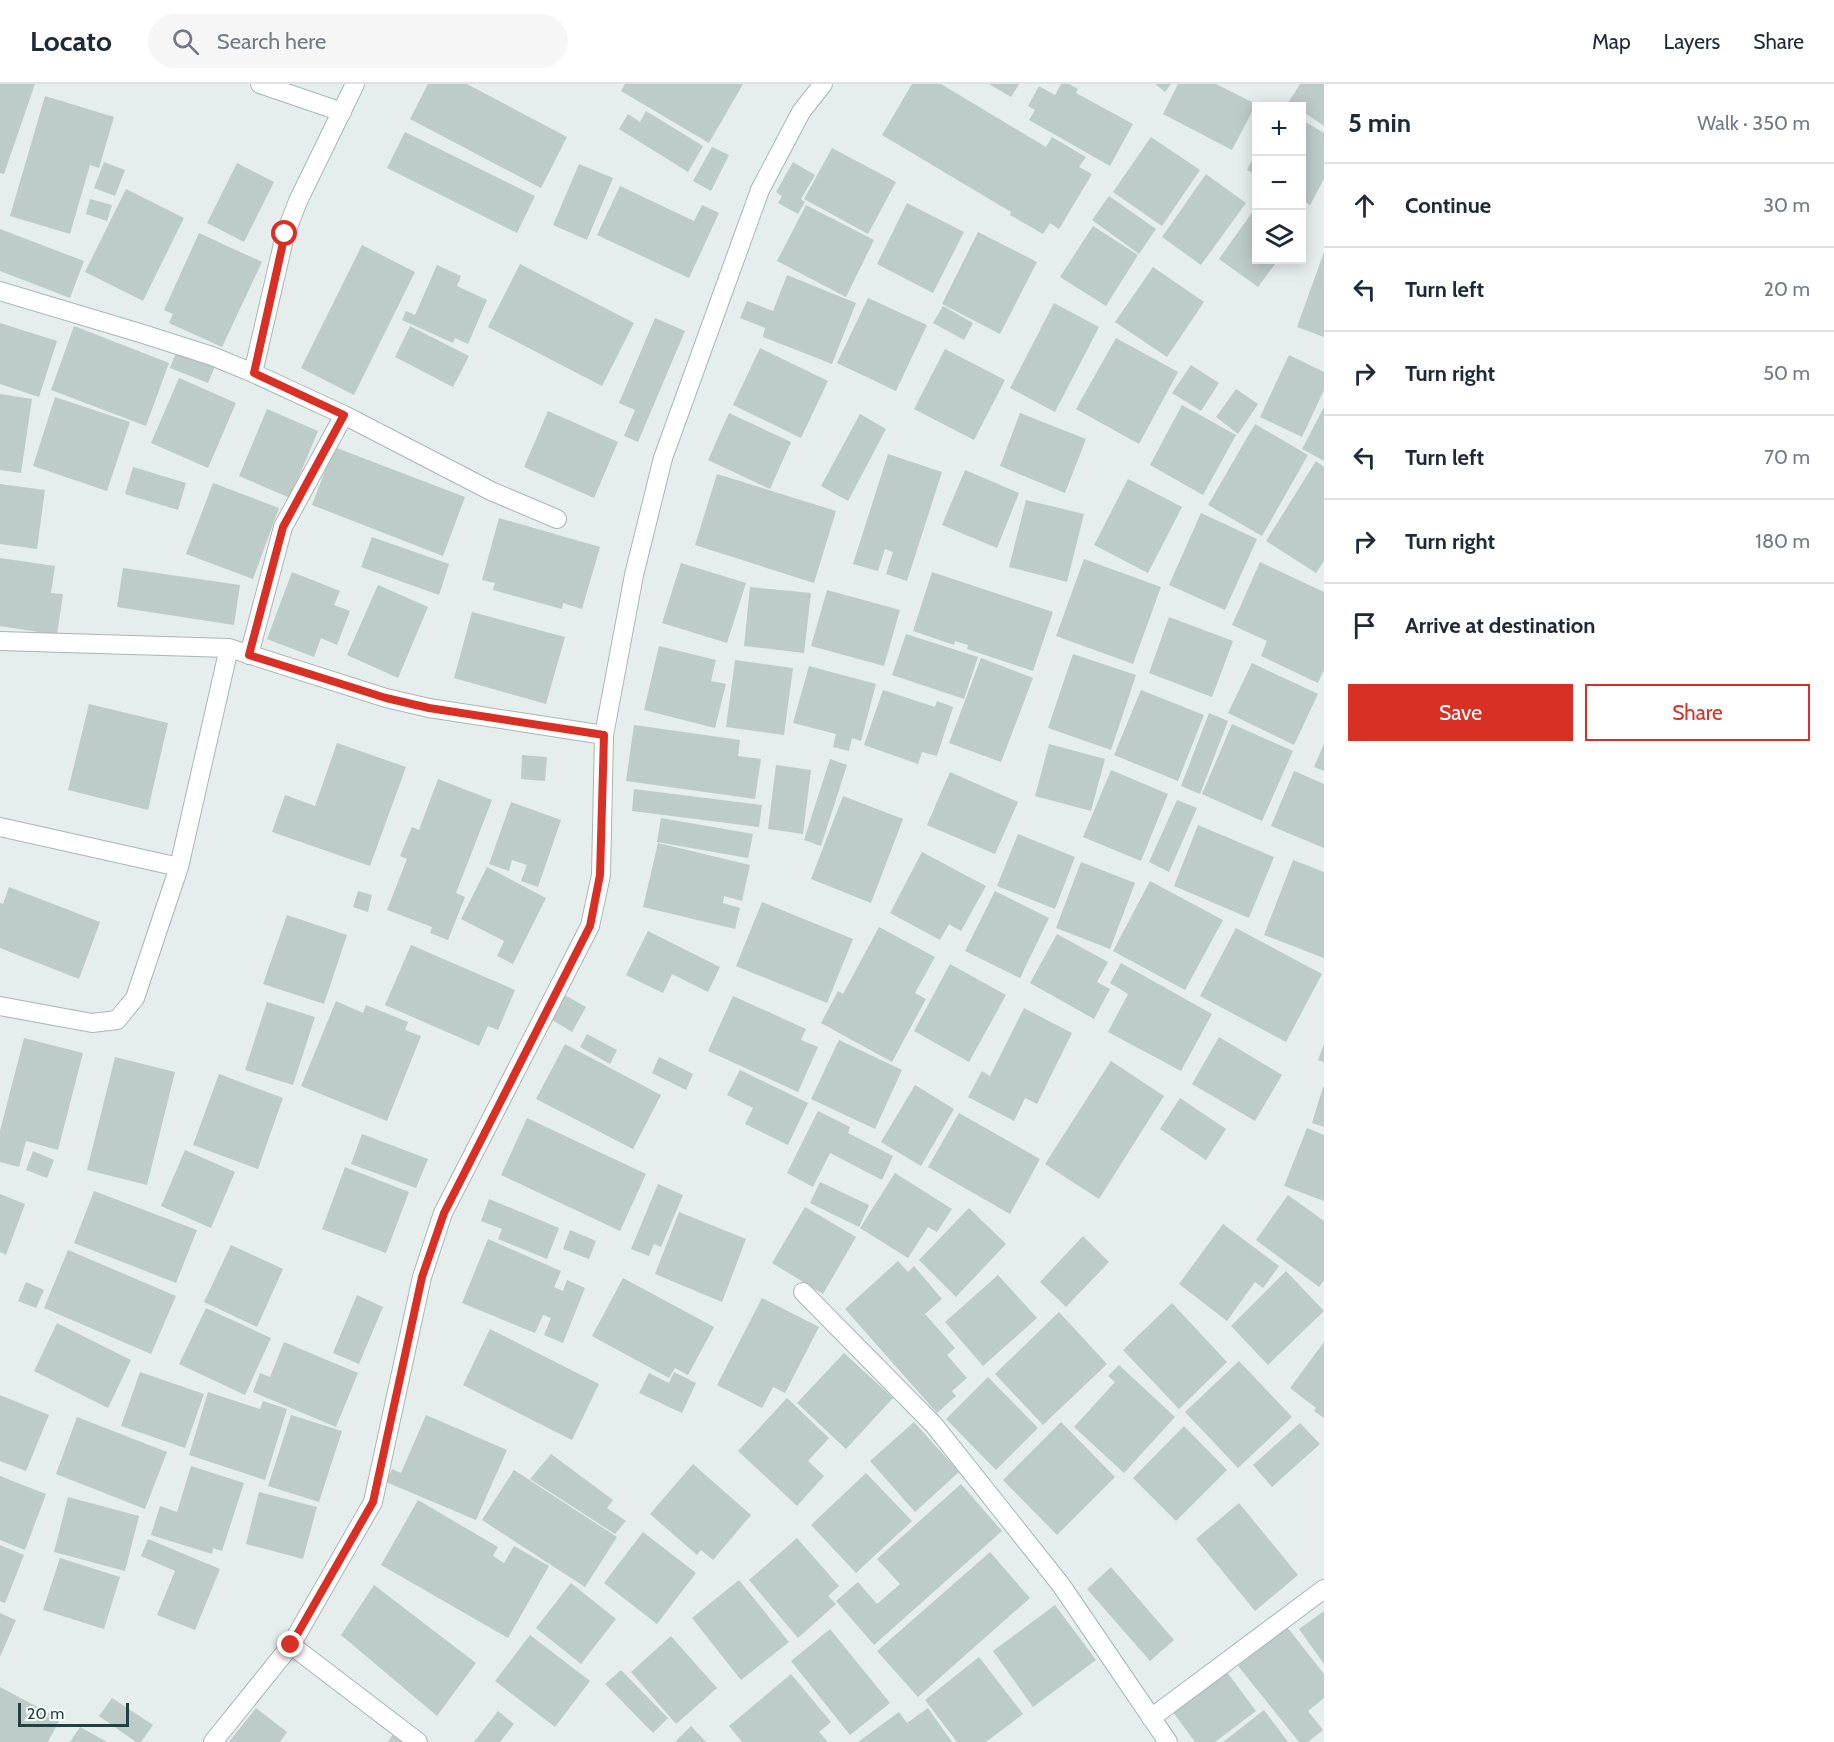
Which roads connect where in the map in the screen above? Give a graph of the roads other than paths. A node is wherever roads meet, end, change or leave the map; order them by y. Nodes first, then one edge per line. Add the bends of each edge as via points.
1 (260, 84) edge
2 (356, 84) edge
3 (823, 84) edge
4 (342, 112) junction
5 (0, 291) edge
6 (254, 373) junction
7 (344, 415) junction
8 (557, 519) dead end
9 (0, 642) edge
10 (228, 648) junction
11 (249, 655) junction
12 (604, 735) junction
13 (0, 827) edge
14 (179, 867) junction
15 (0, 1006) edge
16 (803, 1292) dead end
17 (1324, 1589) edge
18 (291, 1645) junction
19 (1151, 1718) junction
20 (1163, 1740) edge
21 (213, 1742) edge
22 (418, 1742) edge

1 - 4 street
2 - 4 street
3 - 12 street via 801,112 760,190 663,458 634,574
4 - 6 street via 285,234
5 - 6 street via 161,339
6 - 7 street
7 - 8 street via 491,491
7 - 11 street via 283,527
9 - 10 street
10 - 11 street
10 - 14 street
11 - 12 street via 418,706
12 - 18 street via 600,875 590,926 444,1213 422,1277 373,1502
13 - 14 street
14 - 15 street via 135,998 117,1020 92,1023
16 - 19 street via 934,1425 1061,1585
17 - 19 street
18 - 21 street
18 - 22 street
19 - 20 street

